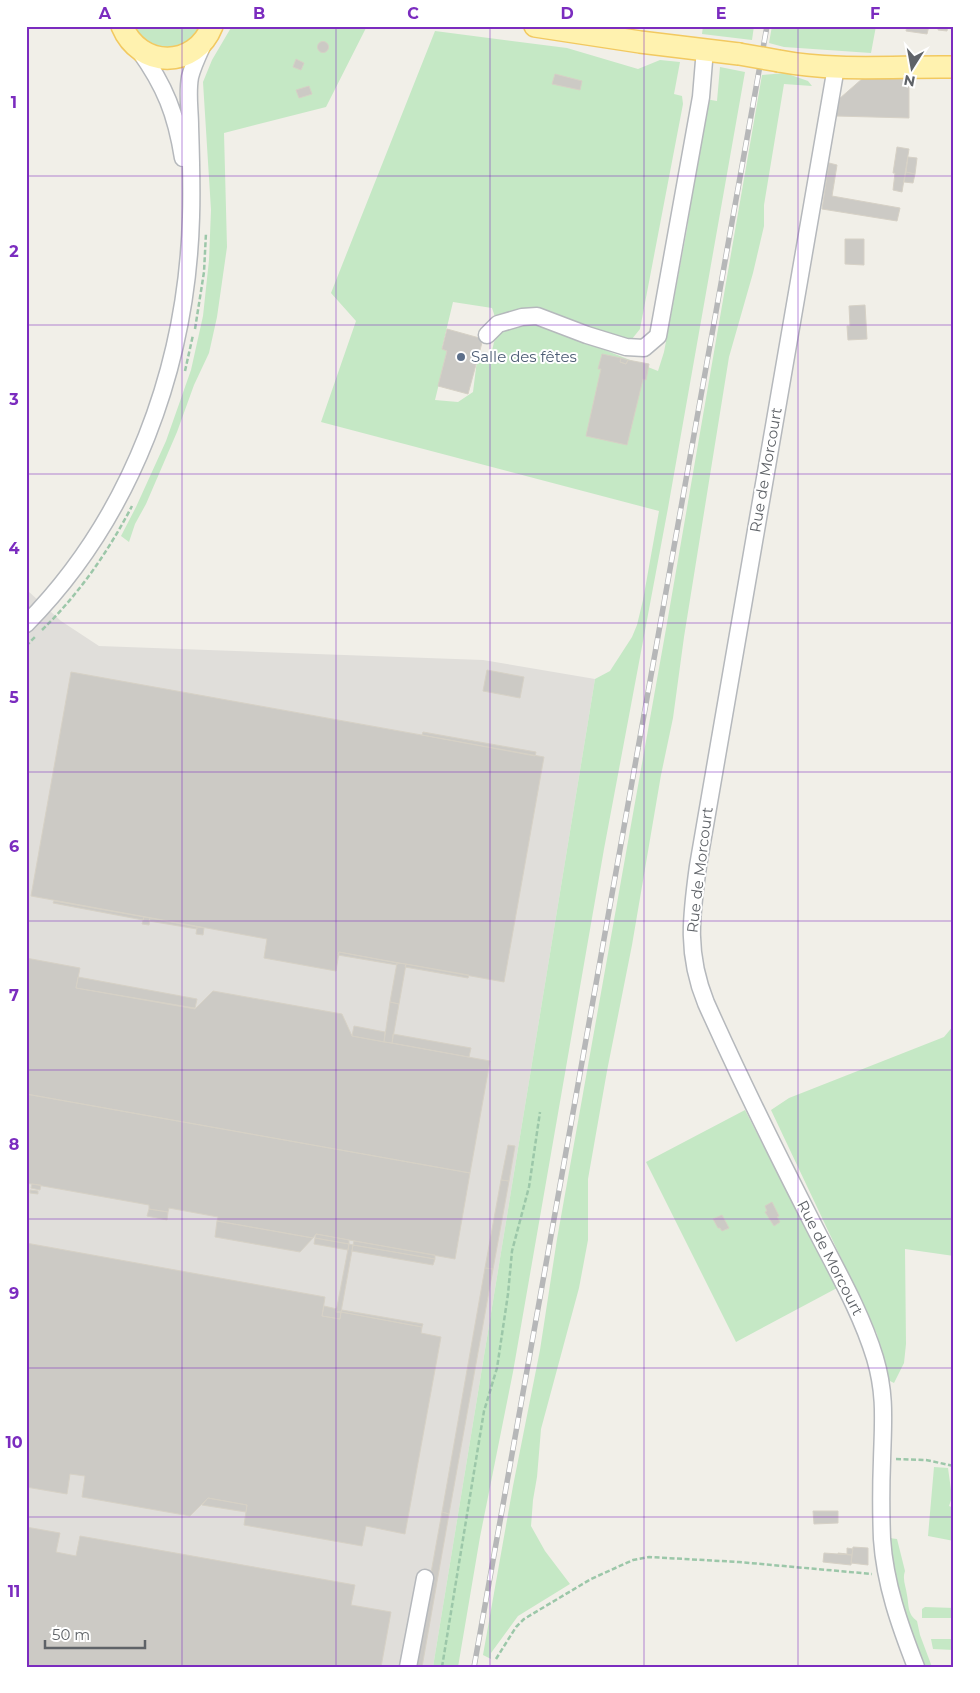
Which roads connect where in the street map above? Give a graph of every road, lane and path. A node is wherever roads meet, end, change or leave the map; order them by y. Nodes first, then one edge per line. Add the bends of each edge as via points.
1 (122, 26) edge
2 (535, 26) edge
3 (602, 31) edge
4 (208, 34) edge
5 (705, 49) junction
6 (139, 50) junction
7 (836, 67) junction
8 (954, 67) edge
9 (191, 215) junction
10 (487, 335) dead end
11 (26, 624) edge
12 (540, 1112) dead end
13 (882, 1458) junction
14 (954, 1466) edge
15 (887, 1575) junction
16 (425, 1578) dead end
17 (496, 1659) dead end
18 (408, 1667) edge
19 (442, 1667) edge
20 (916, 1667) edge

1 - 6 main road
2 - 3 main road
3 - 5 main road
4 - 6 main road via 196,49 179,57 159,58
4 - 9 street via 190,75 188,94
5 - 7 main road, bridge via 802,65
5 - 10 street via 701,97 658,336 644,348 626,347 537,316 498,324
6 - 9 street via 162,84 178,129
7 - 8 main road
7 - 13 street, Rue de Morcourt via 698,866 691,934 696,975 706,1003 862,1319 883,1390
9 - 11 street via 181,320 163,388 142,448 105,524 77,566
12 - 19 path via 529,1187 512,1251 502,1342 484,1411
13 - 14 path via 926,1460
13 - 15 street, Rue de Morcourt via 882,1542
15 - 17 path via 666,1557 633,1560 591,1579 524,1619
15 - 20 street, Rue de Morcourt via 897,1617
16 - 18 street

